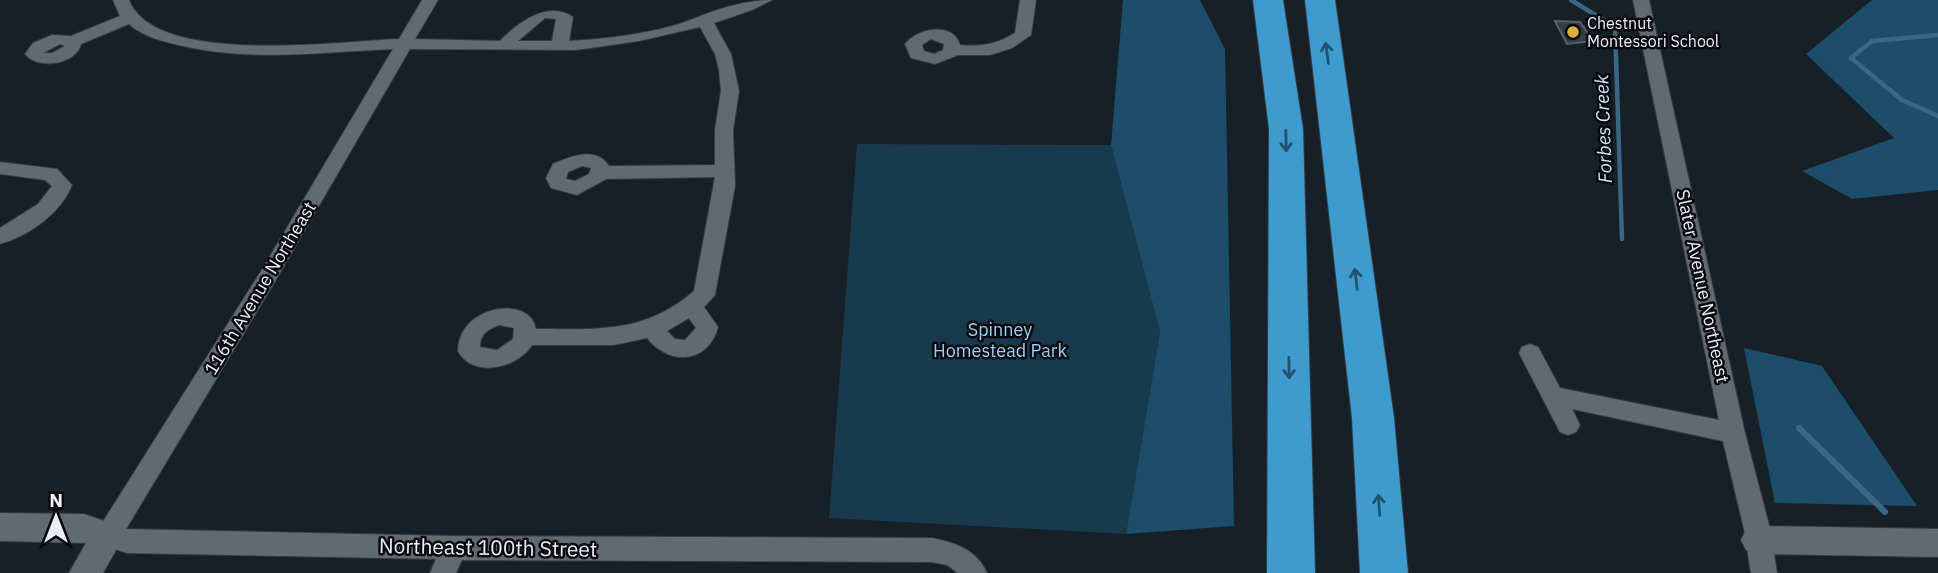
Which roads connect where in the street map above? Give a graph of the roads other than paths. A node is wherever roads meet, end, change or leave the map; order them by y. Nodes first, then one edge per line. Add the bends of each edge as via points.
1 (121, 0) edge
2 (430, 0) edge
3 (764, 0) edge
4 (1028, 0) edge
5 (1268, 0) edge
6 (1320, 0) edge
7 (1641, 0) edge
8 (129, 18) junction
9 (704, 19) junction
10 (74, 41) dead end
11 (405, 44) junction
12 (505, 45) junction
13 (560, 46) junction
14 (953, 49) dead end
15 (0, 168) edge
16 (724, 171) junction
17 (600, 173) dead end
18 (0, 237) edge
19 (692, 306) junction
20 (662, 323) junction
21 (526, 337) dead end
22 (1530, 353) dead end
23 (1553, 396) junction
24 (1568, 425) dead end
25 (1733, 433) junction
26 (0, 527) edge
27 (108, 536) junction
28 (1758, 540) junction
29 (1938, 544) edge
30 (454, 548) junction
31 (972, 571) edge
32 (85, 573) edge
33 (443, 573) edge
34 (1292, 573) edge
35 (1384, 573) edge
36 (1764, 573) edge

1 - 8 street
2 - 11 street, 116th Avenue Northeast
3 - 9 street
4 - 14 street via 1023,35 996,50
5 -> 34 highway via 1286,129
35 -> 6 highway via 1373,418
7 - 25 street, Slater Avenue Northeast
8 - 10 street
8 - 11 street via 172,38 225,49
9 - 13 street via 602,43
9 - 16 street via 728,70
11 - 12 street
11 - 27 street, 116th Avenue Northeast
12 - 13 street
12 - 13 street via 531,18 550,12 565,17
15 - 18 street via 50,174 62,185 46,209
16 - 17 street
16 - 19 street via 704,295
19 - 20 street
19 - 20 street via 707,327 696,345 668,346
20 - 21 street via 614,337
22 - 23 street
23 - 24 street
23 - 25 street
25 - 28 street, Slater Avenue Northeast
26 - 27 street, Northeast 100th Street via 84,528
27 - 30 street, Northeast 100th Street via 127,541
27 - 32 street, 116th Avenue Northeast
28 - 29 street
28 - 36 street, Slater Avenue Northeast
30 - 31 street, Northeast 100th Street via 931,550 952,553
30 - 33 street

